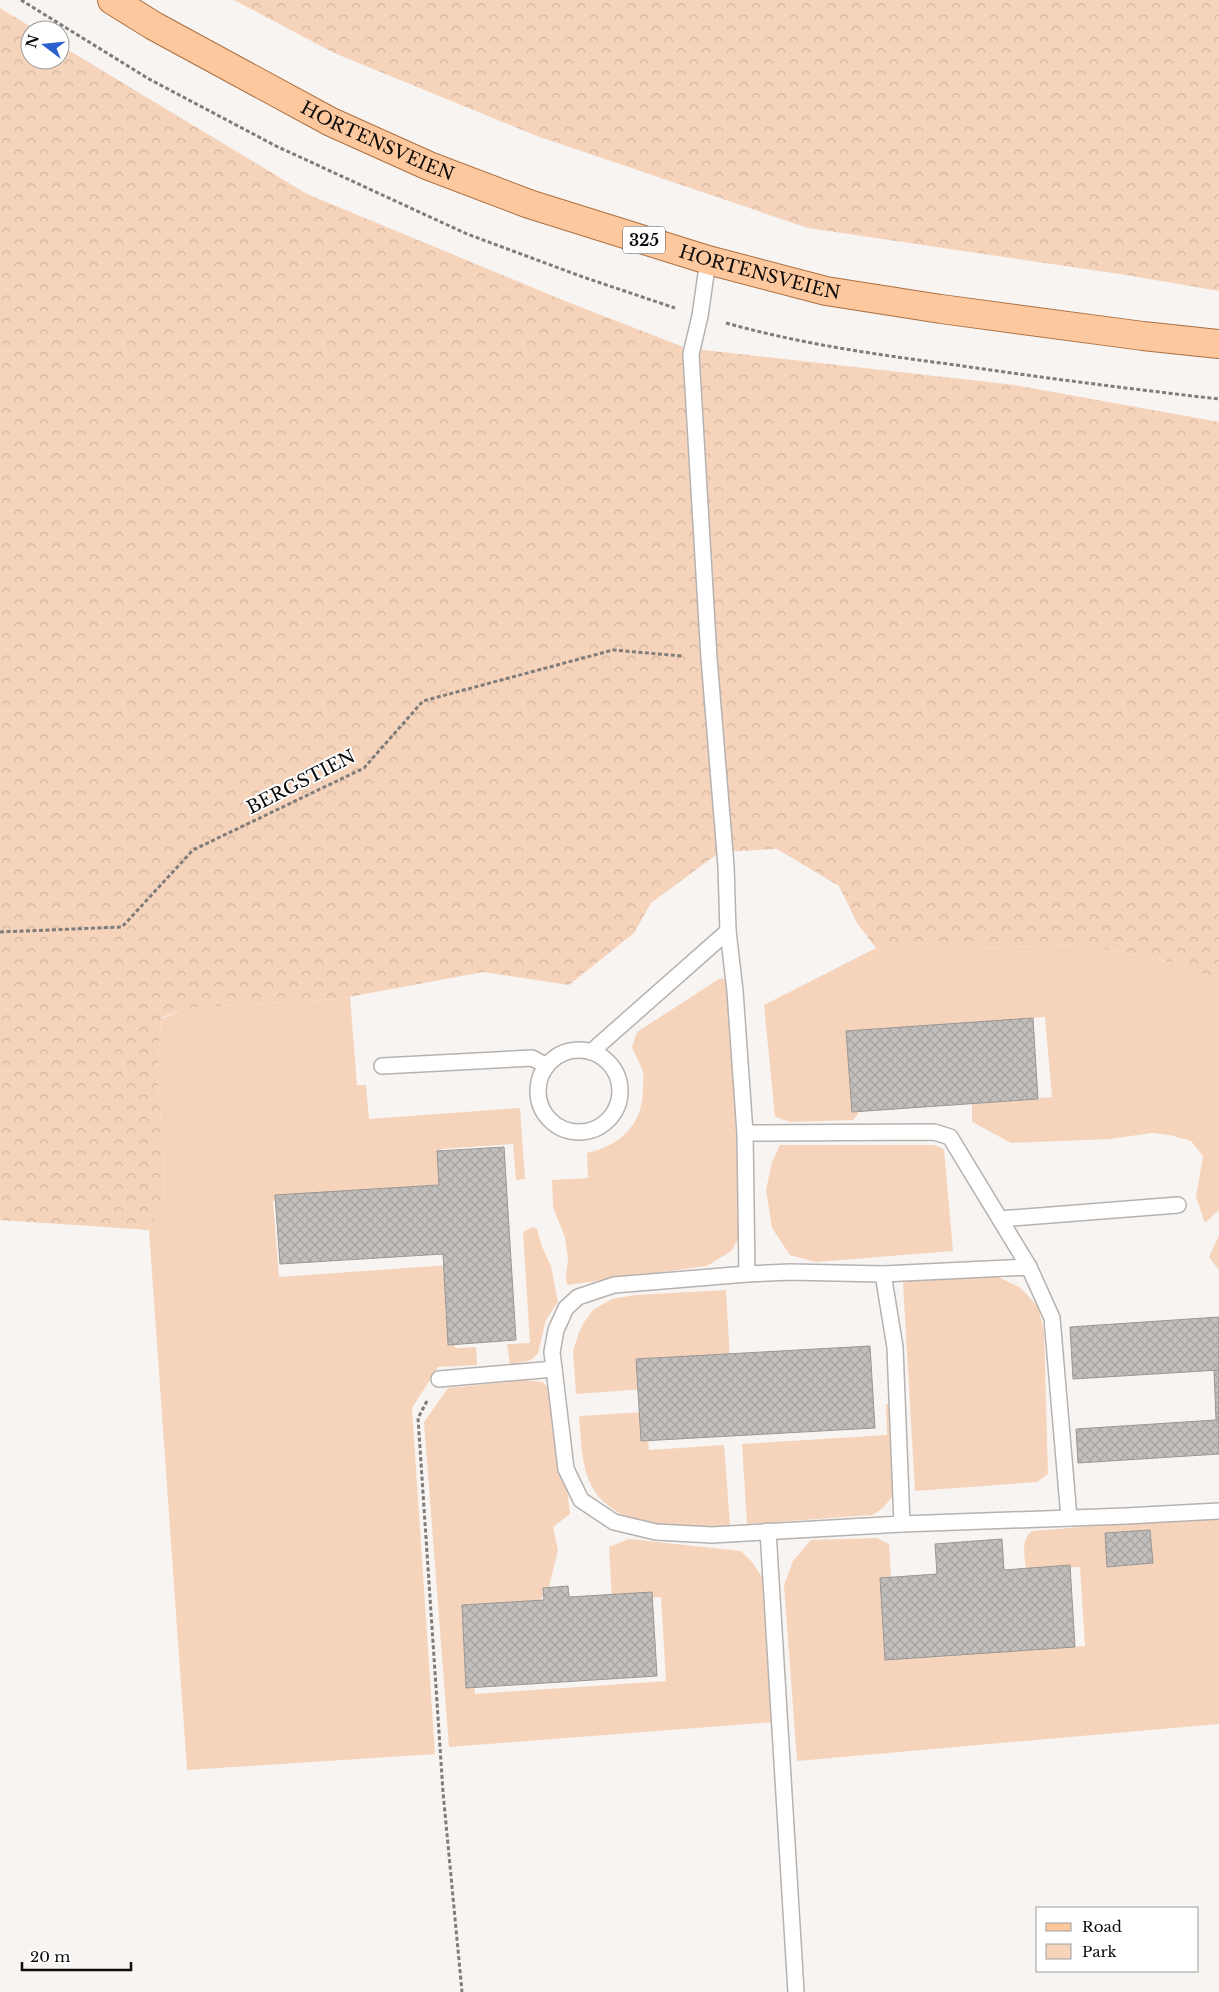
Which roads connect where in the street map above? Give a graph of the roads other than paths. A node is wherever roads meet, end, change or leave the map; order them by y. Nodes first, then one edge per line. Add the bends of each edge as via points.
1 (112, 0) edge
2 (708, 260) junction
3 (1219, 344) edge
4 (728, 931) junction
5 (591, 1052) junction
6 (382, 1066) dead end
7 (547, 1066) junction
8 (746, 1132) junction
9 (1178, 1205) dead end
10 (1000, 1219) junction
11 (1029, 1267) junction
12 (747, 1274) junction
13 (883, 1274) junction
14 (554, 1369) junction
15 (439, 1379) road end
16 (1219, 1510) edge
17 (1069, 1518) junction
18 (902, 1524) junction
19 (768, 1531) junction
20 (796, 1992) edge

1 - 2 main road, HORTENSVEIEN / 325 via 331,122 429,166 529,204
2 - 3 main road, HORTENSVEIEN / 325 via 826,291 940,309
2 - 4 lane via 691,354
4 - 5 lane
4 - 8 lane
5 - 7 lane via 571,1051
5 - 7 lane via 614,1069 620,1088 620,1098 611,1117 595,1129 574,1132 555,1124 547,1116 538,1096 538,1086
6 - 7 lane via 532,1058
8 - 10 lane via 934,1132 950,1137
8 - 12 lane
9 - 10 lane
10 - 11 lane
11 - 13 lane
11 - 17 lane via 1052,1318
12 - 13 lane
12 - 14 lane via 614,1285 578,1297 566,1308 556,1330 552,1352
13 - 18 lane via 895,1347
14 - 15 lane
14 - 19 lane via 566,1470 581,1500 614,1522 656,1532 712,1535
16 - 17 lane
17 - 18 lane
18 - 19 lane
19 - 20 lane

